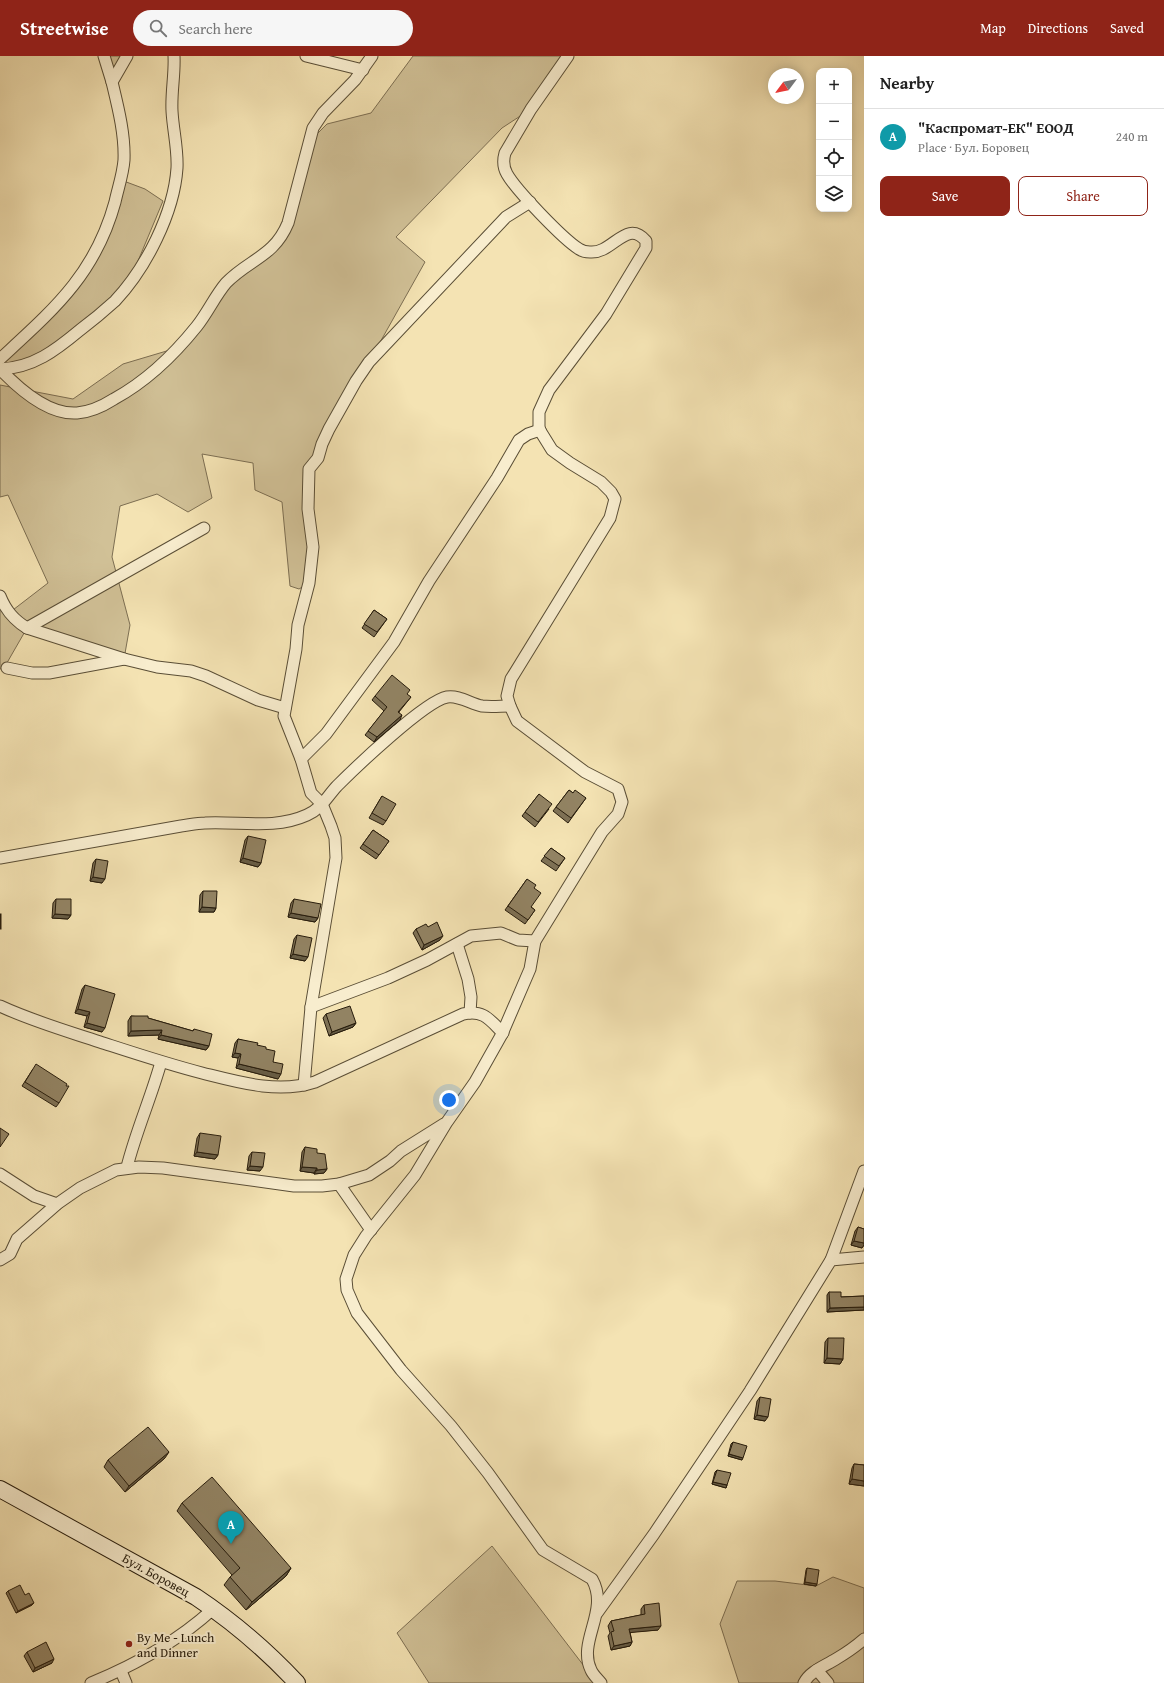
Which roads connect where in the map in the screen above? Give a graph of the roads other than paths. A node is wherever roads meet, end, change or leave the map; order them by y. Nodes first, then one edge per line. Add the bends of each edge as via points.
1 (104, 56) edge
2 (127, 56) edge
3 (174, 56) edge
4 (306, 56) edge
5 (372, 56) edge
6 (568, 56) edge
7 (363, 70) junction
8 (112, 82) junction
9 (530, 202) junction
10 (0, 359) edge
11 (0, 369) edge
12 (540, 430) junction
13 (204, 528) dead end
14 (0, 596) edge
15 (27, 628) junction
16 (124, 659) junction
17 (7, 668) dead end
18 (510, 706) junction
19 (285, 708) junction
20 (301, 759) junction
21 (322, 804) junction
22 (0, 858) edge
23 (535, 941) junction
24 (457, 944) junction
25 (0, 1006) edge
26 (311, 1007) junction
27 (470, 1013) junction
28 (502, 1033) junction
29 (161, 1062) junction
30 (304, 1085) junction
31 (446, 1122) junction
32 (127, 1167) junction
33 (864, 1172) edge
34 (0, 1174) edge
35 (339, 1184) junction
36 (57, 1204) junction
37 (371, 1230) junction
38 (864, 1258) edge
39 (0, 1260) edge
40 (831, 1260) junction
41 (0, 1489) edge
42 (213, 1608) junction
43 (597, 1613) junction
44 (864, 1639) edge
45 (817, 1670) junction
46 (121, 1671) junction
47 (91, 1683) edge
48 (126, 1683) edge
49 (297, 1683) edge
50 (601, 1683) edge
51 (804, 1683) edge
52 (828, 1683) edge

1 - 8 street
2 - 8 street
3 - 11 street via 172,111 177,153 175,186 170,209 154,243 128,285 99,315 37,361 22,367
4 - 7 street
5 - 7 street
6 - 9 street via 531,109 503,160 507,173
7 - 11 street via 323,113 313,128 288,223 282,236 271,249 226,283 197,326 153,374 103,406 77,413 53,408 38,401
8 - 10 street via 122,127 124,161 121,180 100,246 64,298
9 - 12 street via 573,245 586,252 601,250 625,234 638,234 646,241 644,254 606,314 543,401 539,412
9 - 19 street via 506,217 369,362 329,429 318,458 308,469 308,509 313,547 309,583 298,625
12 - 18 street via 558,456 601,482 615,499 610,518 511,679 507,696
12 - 20 street via 518,440 429,581 394,642 326,734
13 - 15 street
14 - 15 street via 16,622
15 - 16 street
16 - 17 street via 49,673 32,673
16 - 19 street via 157,667 191,671 258,700
18 - 21 street via 482,706 448,697 438,700 351,772
18 - 23 street via 517,722 585,772 618,789 622,802 618,814 602,832
19 - 20 street via 284,716
20 - 21 street via 311,793
21 - 22 street via 305,816 268,824 199,823
21 - 26 street via 335,838 336,858
23 - 24 street via 518,940 501,933 492,933 471,936
23 - 28 street via 530,969
24 - 26 street via 388,978
24 - 27 street via 468,978
25 - 29 street
26 - 30 street
27 - 28 street via 486,1016
27 - 30 street
28 - 31 street via 475,1082
29 - 30 street via 259,1086
29 - 32 street via 146,1111 133,1141
31 - 35 street via 369,1175
31 - 37 street via 415,1175
32 - 35 street via 163,1168 294,1186
32 - 36 street via 93,1180
33 - 40 street
34 - 36 street via 34,1196
35 - 37 street
36 - 39 street via 17,1239 10,1254
37 - 43 street via 354,1255 346,1279 347,1290 357,1313 401,1370 451,1426 488,1473 543,1550 592,1579 598,1595
38 - 40 street
40 - 43 street via 750,1391 654,1534
41 - 42 street, Бул. Боровец
42 - 46 street via 200,1621 165,1645
42 - 49 street, Бул. Боровец
43 - 50 street via 588,1656 591,1670
44 - 45 street
45 - 51 street
45 - 52 street
46 - 47 street
46 - 48 street

